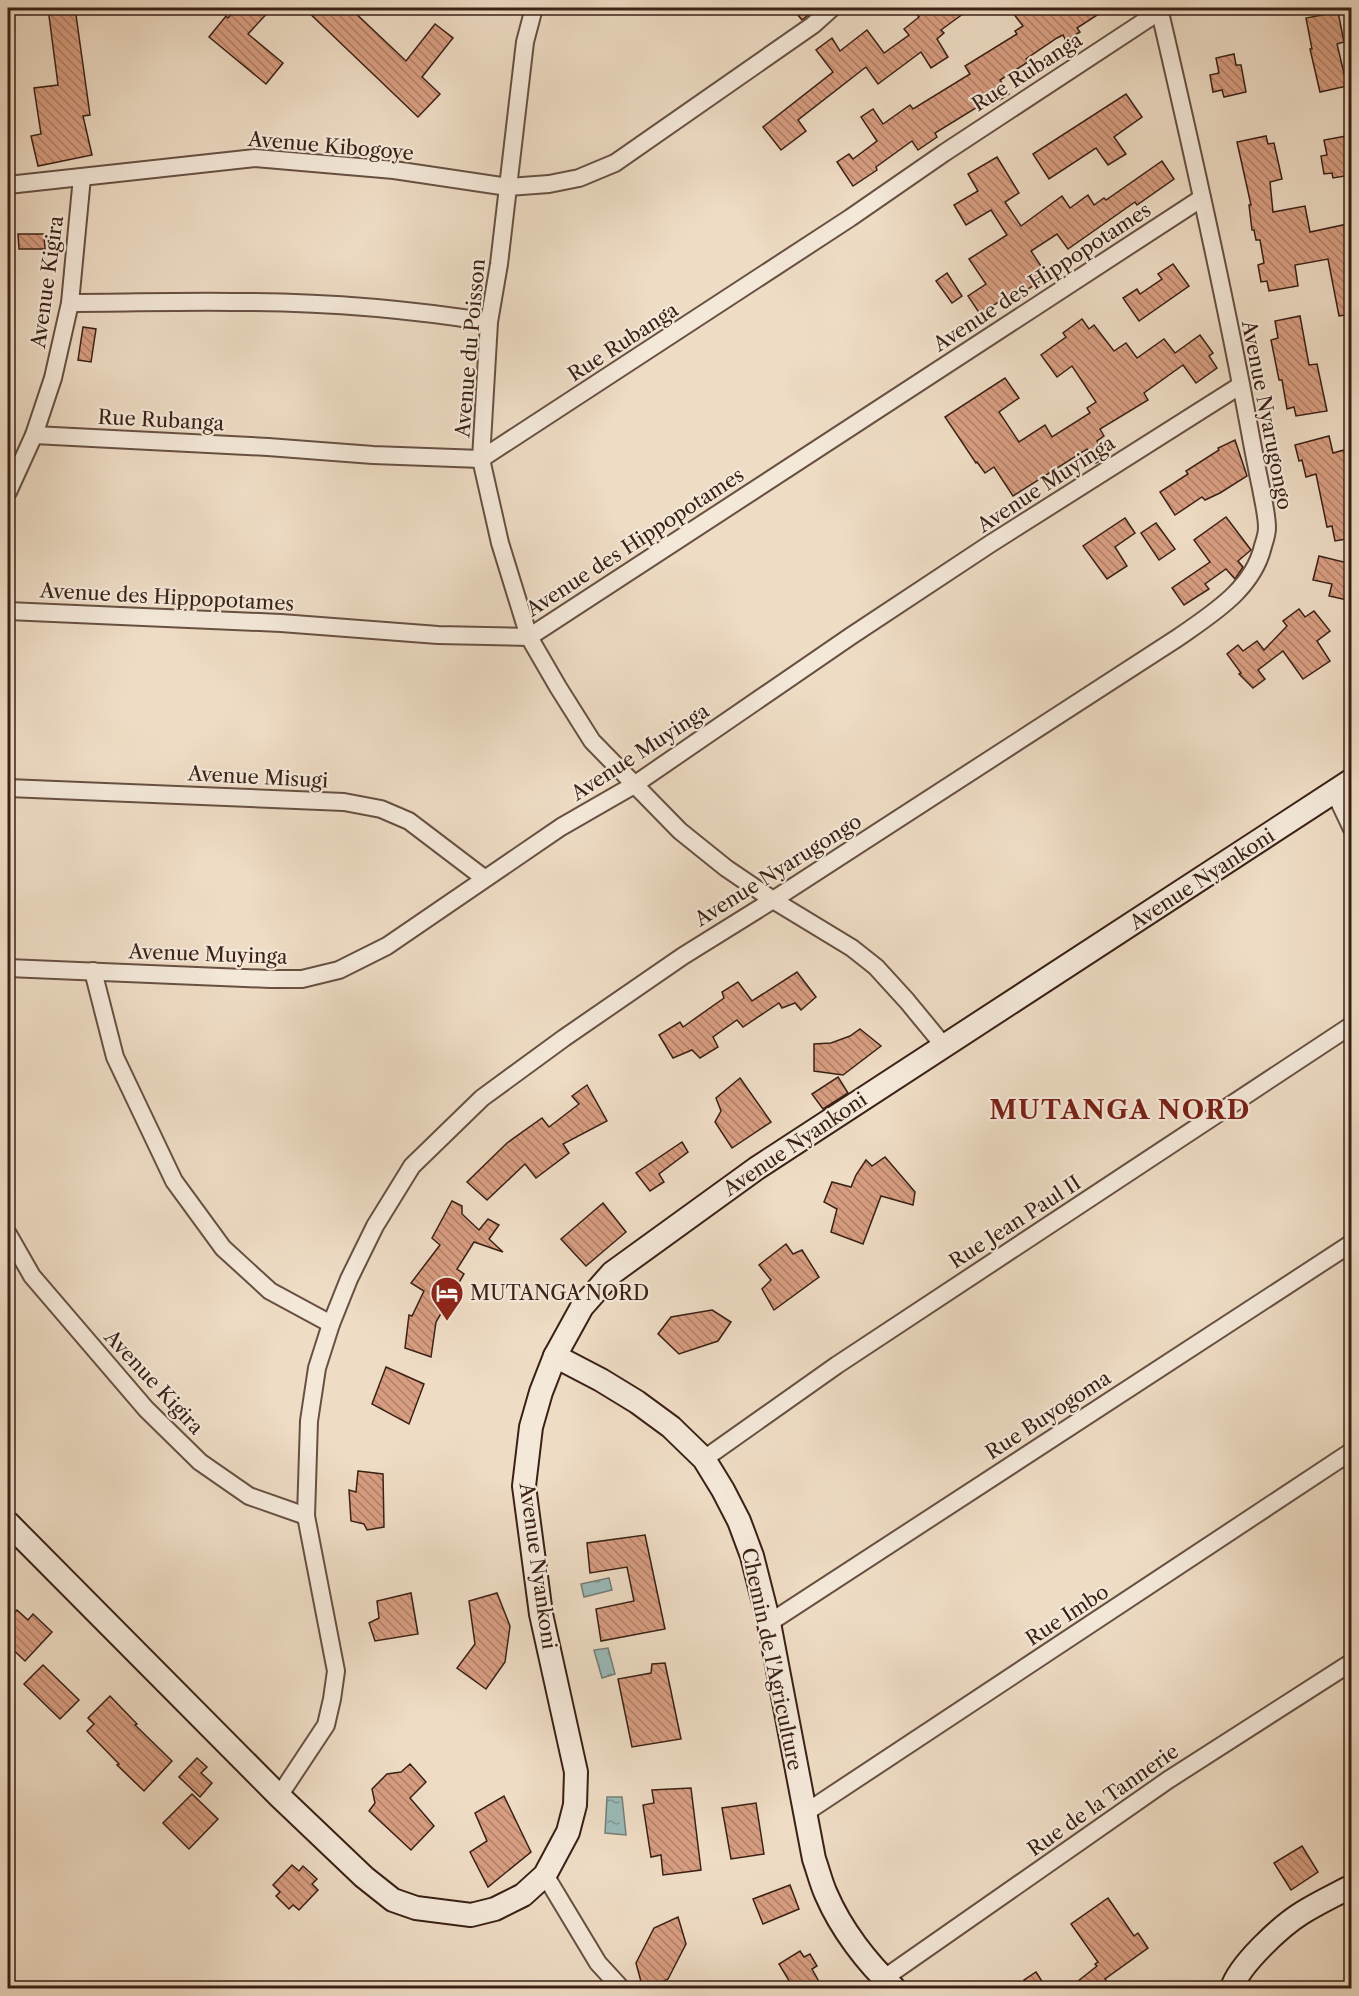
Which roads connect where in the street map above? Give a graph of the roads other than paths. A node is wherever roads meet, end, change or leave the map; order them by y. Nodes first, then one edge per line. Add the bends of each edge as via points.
1 (534, 8) edge
2 (832, 8) edge
3 (1160, 9) edge
4 (82, 177) junction
5 (8, 185) edge
6 (508, 187) junction
7 (1202, 198) junction
8 (70, 303) junction
9 (489, 322) junction
10 (1241, 385) junction
11 (34, 435) junction
12 (481, 459) junction
13 (8, 492) edge
14 (8, 611) edge
15 (529, 637) junction
16 (634, 785) junction
17 (1343, 786) edge
18 (8, 788) edge
19 (1352, 829) edge
20 (484, 878) junction
21 (773, 900) junction
22 (8, 968) edge
23 (93, 971) junction
24 (1352, 1025) edge
25 (944, 1046) junction
26 (8, 1234) edge
27 (1352, 1243) edge
28 (331, 1324) junction
29 (555, 1356) junction
30 (1352, 1451) edge
31 (704, 1459) junction
32 (306, 1516) junction
33 (8, 1523) edge
34 (769, 1623) junction
35 (1352, 1662) edge
36 (279, 1796) junction
37 (805, 1813) junction
38 (545, 1875) junction
39 (1352, 1886) edge
40 (889, 1984) edge
41 (621, 1989) edge
42 (1232, 1989) edge

1 - 6 street, Avenue du Poisson via 525,42
2 - 6 street, Avenue Kibogoye via 615,163 579,178
3 - 7 street, Avenue Nyarugongo
3 - 12 street, Rue Rubanga
4 - 5 street, Avenue Kibogoye
4 - 6 street, Avenue Kibogoye via 255,158 394,170
4 - 8 street, Avenue Kigira
6 - 9 street, Avenue du Poisson
7 - 10 street, Avenue Nyarugongo
7 - 15 street, Avenue des Hippopotames
8 - 9 street via 317,304 428,312
8 - 11 street, Avenue Kigira via 53,378
9 - 12 street, Avenue du Poisson
10 - 16 street, Avenue Muyinga via 990,544
10 - 21 street, Avenue Nyarugongo via 1267,528 1263,548 1248,580 1179,637
11 - 12 street, Rue Rubanga
11 - 13 street, Avenue Kigira
12 - 15 street, Avenue du Poisson via 500,543
14 - 15 street, Avenue des Hippopotames
15 - 16 street, Avenue du Poisson via 592,741
16 - 20 street, Avenue Muyinga
16 - 21 street, Avenue du Poisson via 680,831
17 - 19 street
17 - 25 street, Avenue Nyankoni
18 - 20 street, Avenue Misugi via 344,802 372,807 409,821
20 - 23 street, Avenue Muyinga via 387,945 339,969 302,979
21 - 25 street, Avenue du Poisson via 876,967
21 - 28 street, Avenue Nyarugongo via 683,956 474,1105 412,1166 375,1226
22 - 23 street, Avenue Muyinga
23 - 28 street via 115,1057 174,1181 223,1248 270,1291
24 - 31 street, Rue Jean Paul II via 837,1365
25 - 29 street, Avenue Nyankoni via 757,1168 612,1273 582,1307
26 - 32 street, Avenue Kigira via 32,1276 146,1408 200,1461 249,1496
27 - 34 street, Rue Buyogoma
28 - 32 street, Avenue Nyarugongo via 317,1368 309,1421
29 - 31 street, Chemin de l'Agriculture via 637,1402
29 - 38 street, Avenue Nyankoni via 531,1427 524,1486 541,1614 576,1772 575,1805 568,1832
30 - 37 street, Rue Imbo
31 - 34 street, Chemin de l'Agriculture via 739,1521
32 - 36 street, Avenue Nyarugongo via 336,1671 326,1725
33 - 36 street, Avenue Nyankoni
34 - 37 street, Chemin de l'Agriculture
35 - 40 street, Rue de la Tannerie via 1167,1780
36 - 38 street, Avenue Nyankoni via 364,1877 393,1900 416,1908 471,1915 495,1909 523,1895
37 - 40 street, Chemin de l'Agriculture via 826,1894 850,1937
38 - 41 street via 598,1963
39 - 42 street via 1300,1914 1250,1960

